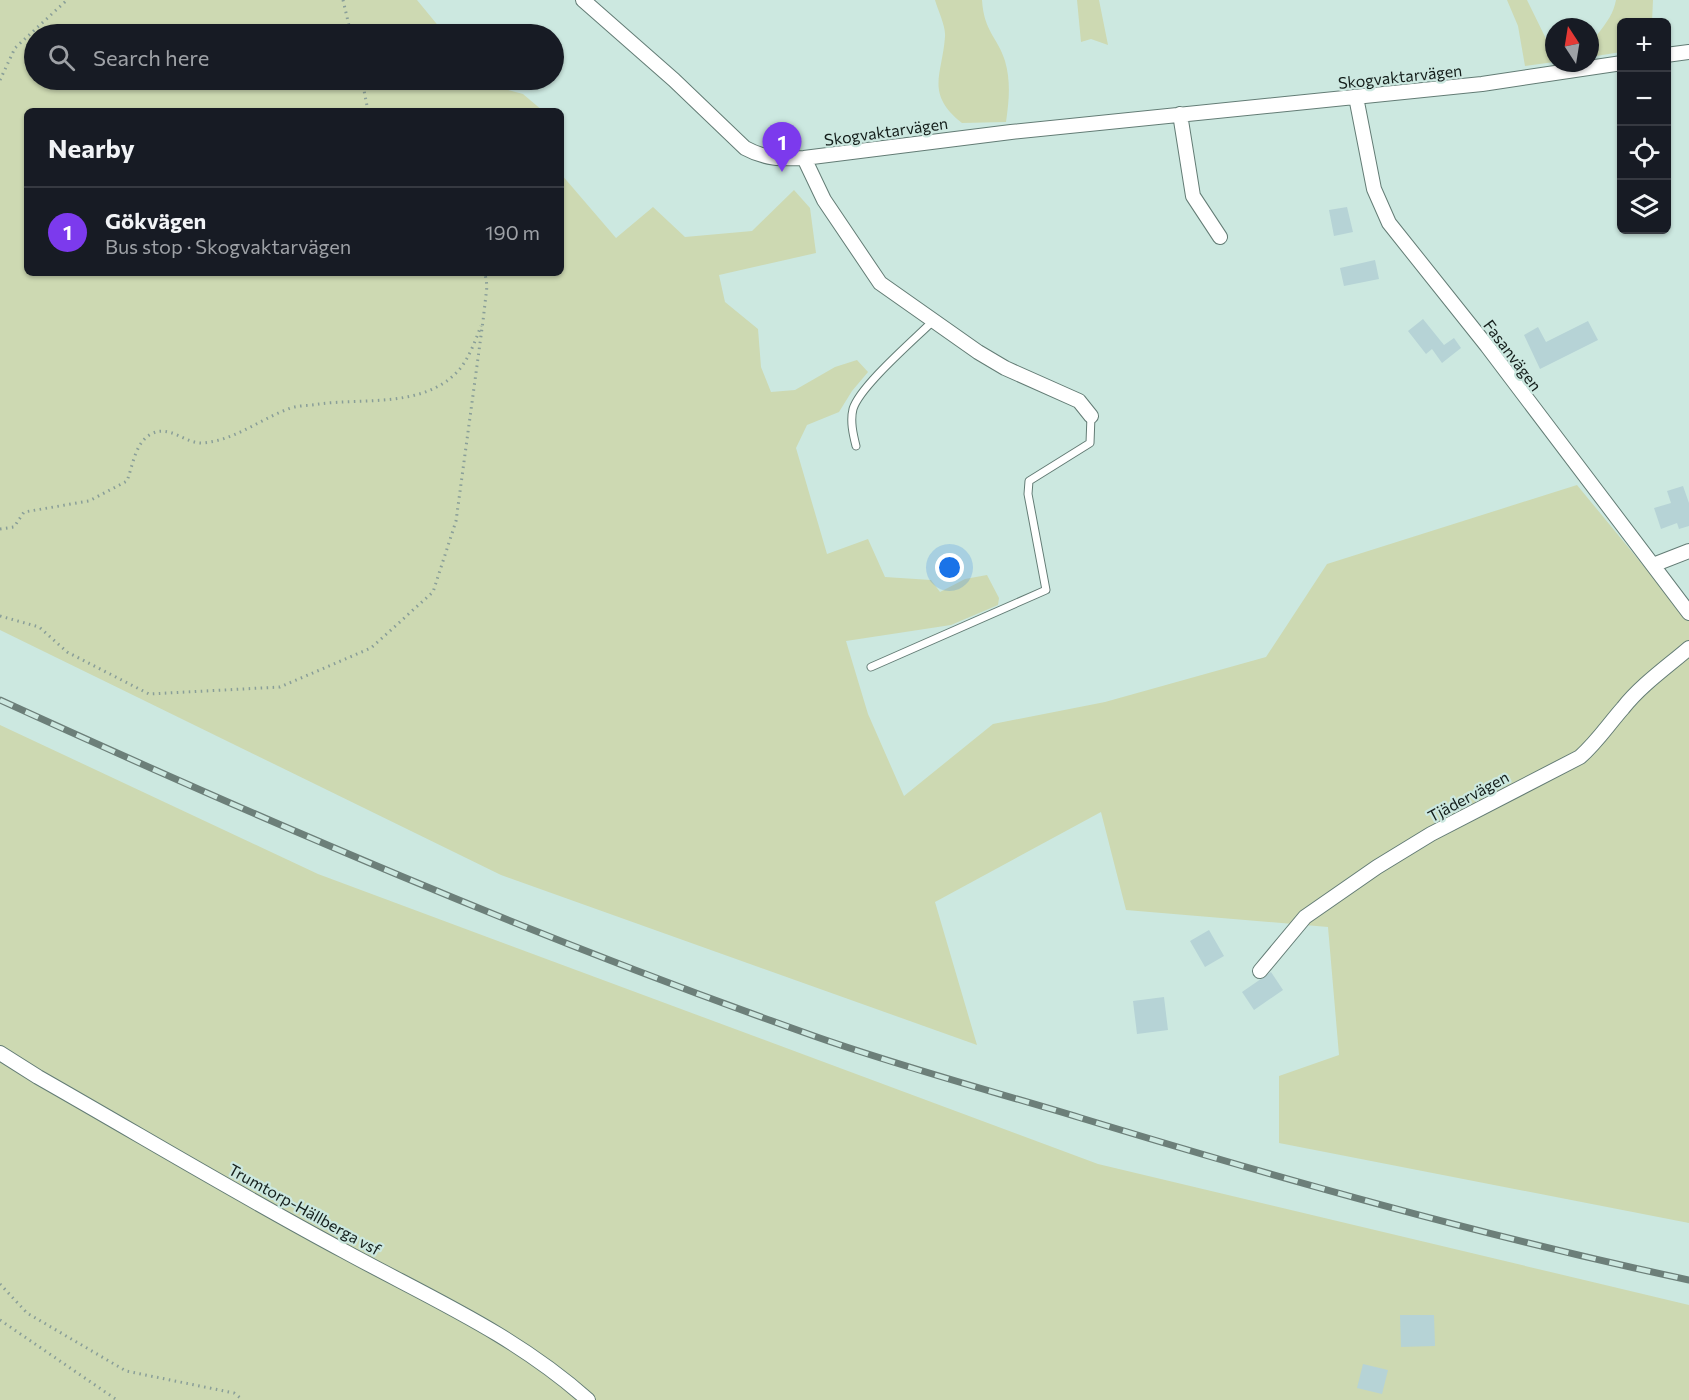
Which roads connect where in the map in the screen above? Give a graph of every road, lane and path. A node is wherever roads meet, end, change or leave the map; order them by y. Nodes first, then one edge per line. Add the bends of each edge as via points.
1 (67, 0) edge
2 (343, 0) edge
3 (583, 0) edge
4 (41, 24) edge
5 (349, 24) edge
6 (24, 40) edge
7 (1689, 52) edge
8 (1671, 55) edge
9 (1617, 64) edge
10 (0, 80) edge
11 (364, 90) edge
12 (1356, 97) junction
13 (367, 108) edge
14 (1180, 114) junction
15 (804, 158) junction
16 (1220, 237) dead end
17 (485, 276) edge
18 (934, 320) junction
19 (483, 321) junction
20 (1092, 416) joint
21 (856, 446) dead end
22 (0, 530) edge
23 (1689, 551) edge
24 (1653, 565) junction
25 (1689, 613) edge
26 (0, 616) edge
27 (1689, 648) edge
28 (872, 667) dead end
29 (1260, 971) dead end
30 (0, 1053) edge
31 (0, 1284) edge
32 (0, 1320) edge
33 (117, 1400) edge
34 (243, 1400) edge
35 (588, 1400) edge

1 - 4 path
2 - 5 path
3 - 15 street, Skogvaktarvägen via 745,148 773,159
6 - 10 path via 15,48
7 - 8 street
9 - 12 street, Skogvaktarvägen via 1482,84
11 - 13 path
12 - 14 street, Skogvaktarvägen
12 - 24 street, Fasanvägen via 1374,189 1389,223 1488,346
14 - 15 street, Skogvaktarvägen
14 - 16 street via 1193,196
15 - 18 street via 824,200 880,283
17 - 19 path
18 - 20 street via 1005,368 1079,401
18 - 21 lane via 860,395 852,412
19 - 22 path via 458,372 429,391 385,401 289,408 248,431 201,443 172,432 154,432 141,441 127,481 89,501 24,512 14,527
19 - 26 path via 456,521 433,592 370,648 280,687 149,694 67,652 39,627
20 - 28 lane via 1090,443 1029,481 1046,590
23 - 24 street
24 - 25 street, Fasanvägen
27 - 29 street, Tjädervägen via 1640,690 1580,757 1442,828 1377,867 1305,917
30 - 35 street, Trumtorp-Hällberga vsf via 342,1251 501,1334 547,1364
31 - 34 path via 27,1313 126,1371 234,1393
32 - 33 path

